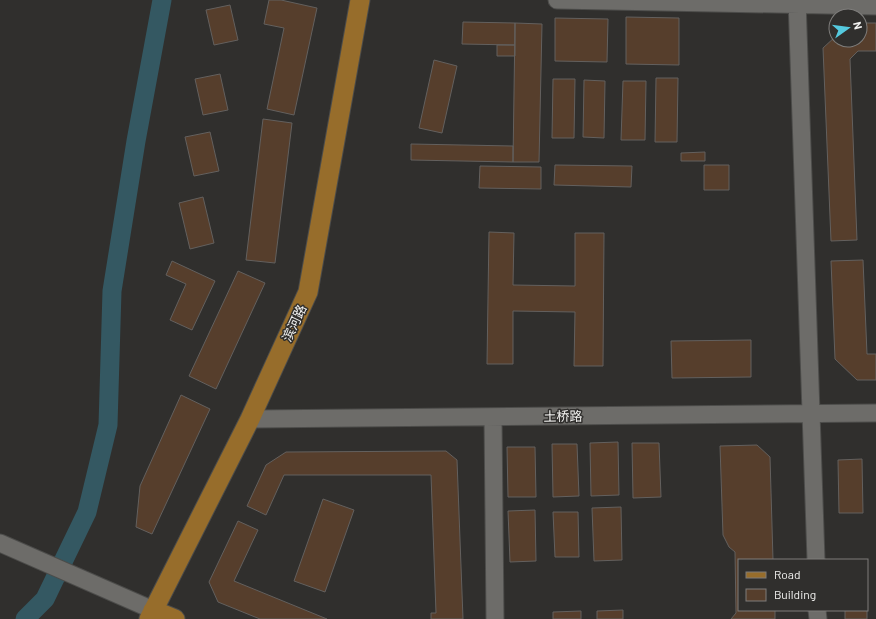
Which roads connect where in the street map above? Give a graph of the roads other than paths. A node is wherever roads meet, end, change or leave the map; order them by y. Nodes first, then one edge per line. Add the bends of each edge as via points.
1 (360, 0) edge
2 (557, 0) edge
3 (796, 2) edge
4 (876, 6) edge
5 (876, 413) edge
6 (812, 414) junction
7 (493, 417) junction
8 (250, 419) junction
9 (0, 543) edge
10 (816, 559) edge
11 (151, 614) edge
12 (175, 619) edge
13 (495, 619) edge

1 - 8 main road, 滨河路 via 308,292
2 - 3 street
3 - 4 street
3 - 6 street
5 - 6 street, 土桥路
6 - 7 street, 土桥路
6 - 10 street
7 - 8 street, 土桥路
7 - 13 street
8 - 11 main road, 滨河路
9 - 11 street via 126,596
11 - 12 main road

